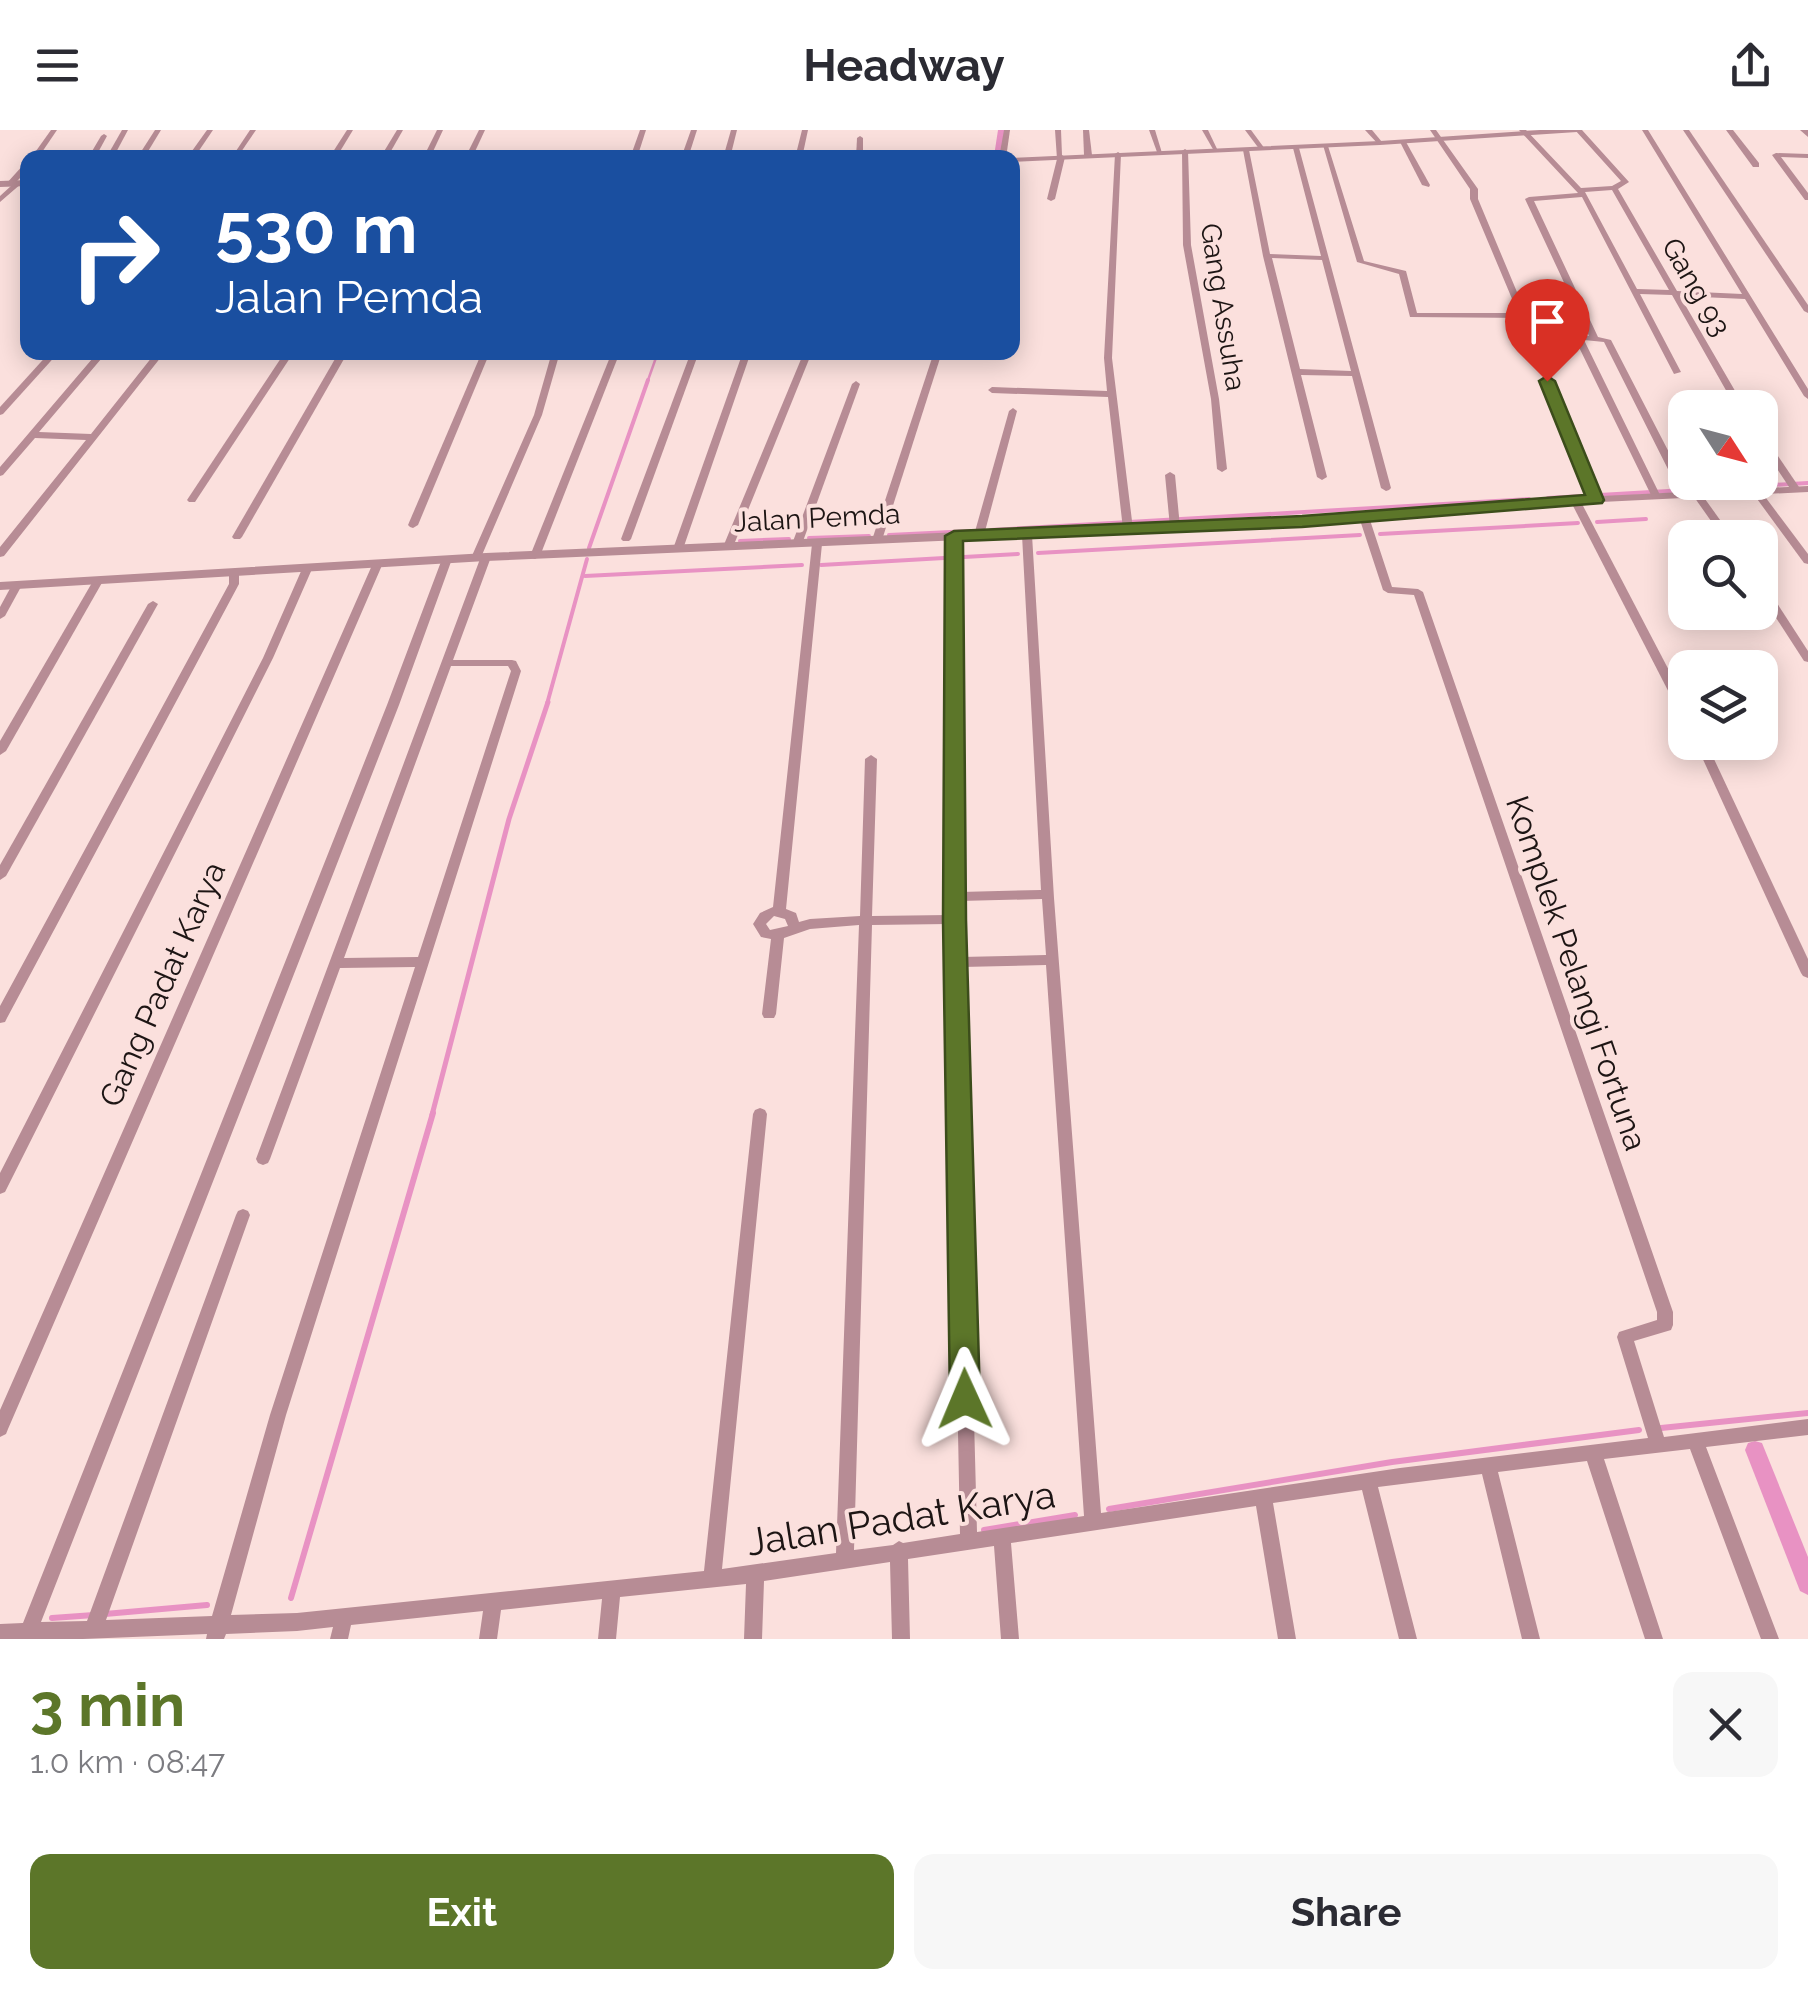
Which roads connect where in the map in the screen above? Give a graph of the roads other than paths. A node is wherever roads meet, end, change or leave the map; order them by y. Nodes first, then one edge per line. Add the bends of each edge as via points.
1 (1058, 130) edge
2 (1086, 130) edge
3 (1152, 130) edge
4 (1206, 130) edge
5 (1248, 130) edge
6 (1368, 130) edge
7 (1434, 130) edge
8 (1578, 130) edge
9 (1645, 130) edge
10 (1686, 130) edge
11 (1728, 130) edge
12 (1551, 131) edge
13 (1523, 132) edge
14 (104, 136) dead end
15 (860, 138) dead end
16 (1442, 139) junction
17 (1403, 142) junction
18 (1380, 144) junction
19 (1325, 146) junction
20 (1296, 148) junction
21 (1262, 149) junction
22 (96, 150) edge
23 (859, 150) edge
24 (1216, 150) junction
25 (1246, 150) junction
26 (1185, 151) junction
27 (1160, 152) junction
28 (1118, 154) junction
29 (1088, 156) junction
30 (1808, 156) edge
31 (1060, 157) junction
32 (1020, 159) edge
33 (1756, 165) dead end
34 (14, 184) edge
35 (1426, 185) dead end
36 (1614, 188) junction
37 (1582, 192) junction
38 (1808, 198) edge
39 (1051, 199) dead end
40 (0, 200) edge
41 (1267, 256) junction
42 (1325, 258) junction
43 (1636, 291) junction
44 (1672, 292) junction
45 (1746, 297) junction
46 (1808, 311) edge
47 (1530, 334) dead end
48 (1594, 337) junction
49 (48, 360) edge
50 (96, 360) edge
51 (156, 360) edge
52 (285, 360) edge
53 (339, 360) edge
54 (483, 360) edge
55 (554, 360) edge
56 (613, 360) edge
57 (692, 360) edge
58 (744, 360) edge
59 (805, 360) edge
60 (935, 360) edge
61 (1297, 372) junction
62 (1677, 372) dead end
63 (1356, 374) junction
64 (856, 384) dead end
65 (992, 390) dead end
66 (1730, 390) edge
67 (1112, 394) junction
68 (1808, 396) edge
69 (1013, 411) dead end
70 (0, 412) edge
71 (32, 435) junction
72 (93, 437) junction
73 (1668, 457) edge
74 (1778, 460) edge
75 (1222, 469) dead end
76 (0, 474) edge
77 (1170, 476) dead end
78 (1322, 477) dead end
79 (1797, 486) edge
80 (1386, 488) dead end
81 (1654, 493) junction
82 (1668, 493) edge
83 (1595, 497) junction
84 (192, 500) dead end
85 (1695, 500) edge
86 (1762, 500) edge
87 (1576, 502) junction
88 (1364, 517) junction
89 (1712, 520) edge
90 (1127, 524) junction
91 (413, 525) dead end
92 (1175, 527) junction
93 (1027, 534) junction
94 (980, 535) junction
95 (954, 536) junction
96 (237, 537) dead end
97 (626, 539) dead end
98 (878, 540) junction
99 (797, 544) junction
100 (817, 544) junction
101 (728, 546) junction
102 (678, 549) junction
103 (0, 554) edge
104 (535, 556) junction
105 (481, 557) junction
106 (447, 559) junction
107 (1808, 561) edge
108 (378, 564) junction
109 (307, 569) junction
110 (234, 572) junction
111 (98, 581) junction
112 (18, 585) junction
113 (0, 586) edge
114 (154, 604) dead end
115 (1778, 612) edge
116 (0, 616) edge
117 (1808, 660) edge
118 (449, 663) junction
119 (1668, 679) edge
120 (0, 751) edge
121 (871, 759) dead end
122 (1708, 760) edge
123 (0, 876) edge
124 (1048, 894) junction
125 (954, 897) junction
126 (779, 911) junction
127 (867, 919) junction
128 (954, 920) junction
129 (794, 926) junction
130 (778, 936) junction
131 (1053, 960) junction
132 (422, 962) junction
133 (956, 962) junction
134 (337, 964) junction
135 (1808, 973) edge
136 (769, 1014) dead end
137 (0, 1018) edge
138 (760, 1114) dead end
139 (263, 1159) dead end
140 (0, 1188) edge
141 (243, 1215) dead end
142 (1808, 1427) edge
143 (0, 1429) edge
144 (1694, 1441) junction
145 (1658, 1445) junction
146 (1593, 1453) junction
147 (1488, 1466) junction
148 (1368, 1481) junction
149 (1263, 1496) junction
150 (1093, 1521) junction
151 (1002, 1535) junction
152 (969, 1540) junction
153 (899, 1550) junction
154 (845, 1558) junction
155 (755, 1574) junction
156 (712, 1578) junction
157 (612, 1589) junction
158 (493, 1602) junction
159 (344, 1618) junction
160 (29, 1631) junction
161 (87, 1631) edge
162 (218, 1632) edge
163 (0, 1633) edge
164 (339, 1639) edge
165 (488, 1639) edge
166 (607, 1639) edge
167 (753, 1639) edge
168 (901, 1639) edge
169 (1010, 1639) edge
170 (1286, 1639) edge
171 (1408, 1639) edge
172 (1531, 1639) edge
173 (1654, 1639) edge
174 (1770, 1639) edge

1 - 31 street
2 - 29 street
3 - 27 street
4 - 24 street
5 - 21 street
6 - 18 street
7 - 16 street
8 - 12 street
8 - 36 street, Gang 93 via 1624,182
9 - 45 street
10 - 46 street
11 - 33 street
12 - 13 street
13 - 16 street
13 - 37 street
14 - 22 street
15 - 23 street
16 - 17 street
16 - 19 street via 1474,189 1524,316 1413,315 1403,272 1362,262
17 - 18 street
17 - 35 street
18 - 19 street
19 - 20 street
20 - 21 street
20 - 42 street
21 - 25 street
24 - 25 street
24 - 26 street
25 - 41 street
26 - 27 street
26 - 75 street, Gang Assuha via 1187,245
27 - 28 street
28 - 29 street
28 - 67 street via 1108,333
29 - 31 street
30 - 38 street via 1776,155
31 - 32 street
31 - 39 street
34 - 40 street
36 - 37 street
36 - 44 street, Gang 93
37 - 43 street
37 - 48 street via 1529,200
41 - 42 street
41 - 61 street
42 - 63 street
43 - 44 street
43 - 62 street
44 - 45 street
44 - 66 street, Gang 93
45 - 68 street
47 - 83 street
48 - 73 street via 1607,340
48 - 81 street via 1577,338
49 - 70 street
50 - 71 street
51 - 72 street
52 - 84 street
53 - 96 street
54 - 91 street
55 - 105 street
56 - 104 street
57 - 97 street
58 - 102 street
59 - 101 street
60 - 98 street
61 - 63 street
61 - 78 street
63 - 80 street
64 - 99 street
65 - 67 street
67 - 90 street
69 - 94 street
71 - 72 street
71 - 76 street
72 - 103 street
74 - 79 street
77 - 92 street
81 - 82 street, Jalan Pemda
81 - 83 street, Jalan Pemda
83 - 87 street, Jalan Pemda
85 - 89 street
86 - 107 street
87 - 88 street, Jalan Pemda
87 - 119 street
88 - 92 street, Jalan Pemda
88 - 145 street, Komplek Pelangi Fortuna via 1388,590 1418,592 1664,1312 1665,1325 1658,1330 1625,1337
90 - 92 street, Jalan Pemda
90 - 93 street, Jalan Pemda
93 - 94 street, Jalan Pemda
93 - 124 street
94 - 95 street, Jalan Pemda
95 - 98 street, Jalan Pemda
95 - 125 street
98 - 100 street, Jalan Pemda
99 - 100 street, Jalan Pemda
99 - 101 street, Jalan Pemda
100 - 126 street
101 - 102 street, Jalan Pemda
102 - 104 street, Jalan Pemda
104 - 105 street, Jalan Pemda
105 - 106 street, Jalan Pemda
105 - 118 street
106 - 108 street, Jalan Pemda
106 - 160 street
108 - 109 street, Jalan Pemda
108 - 143 street, Gang Padat Karya
109 - 110 street, Jalan Pemda
109 - 140 street
110 - 111 street
110 - 137 street via 234,584 170,708
111 - 112 street
111 - 120 street
112 - 113 street
112 - 116 street
114 - 123 street
115 - 117 street
118 - 132 street via 512,663 516,671
118 - 134 street
121 - 127 street
122 - 135 street
124 - 125 street
124 - 131 street
125 - 128 street
126 - 129 street via 792,916
126 - 130 street via 759,924 762,932
127 - 128 street
127 - 129 street
127 - 154 street
128 - 133 street
129 - 130 street
130 - 136 street
131 - 133 street
131 - 150 street
132 - 134 street
132 - 162 street via 273,1432
133 - 152 street
134 - 139 street
138 - 156 street
141 - 161 street
142 - 144 street, Jalan Padat Karya
144 - 145 street, Jalan Padat Karya
144 - 174 street
145 - 146 street, Jalan Padat Karya
146 - 147 street, Jalan Padat Karya
146 - 173 street
147 - 148 street, Jalan Padat Karya
147 - 172 street
148 - 149 street, Jalan Padat Karya
148 - 171 street
149 - 150 street, Jalan Padat Karya
149 - 170 street
150 - 151 street, Jalan Padat Karya
151 - 152 street, Jalan Padat Karya
151 - 169 street
152 - 153 street, Jalan Padat Karya
153 - 154 street, Jalan Padat Karya
153 - 168 street
154 - 155 street, Jalan Padat Karya
155 - 156 street, Jalan Padat Karya
155 - 167 street
156 - 157 street, Jalan Padat Karya
157 - 158 street, Jalan Padat Karya
157 - 166 street
158 - 159 street, Jalan Padat Karya
158 - 165 street
159 - 162 street, Jalan Padat Karya
159 - 164 street
160 - 161 street, Jalan Padat Karya
160 - 163 street, Jalan Padat Karya
161 - 162 street, Jalan Padat Karya

